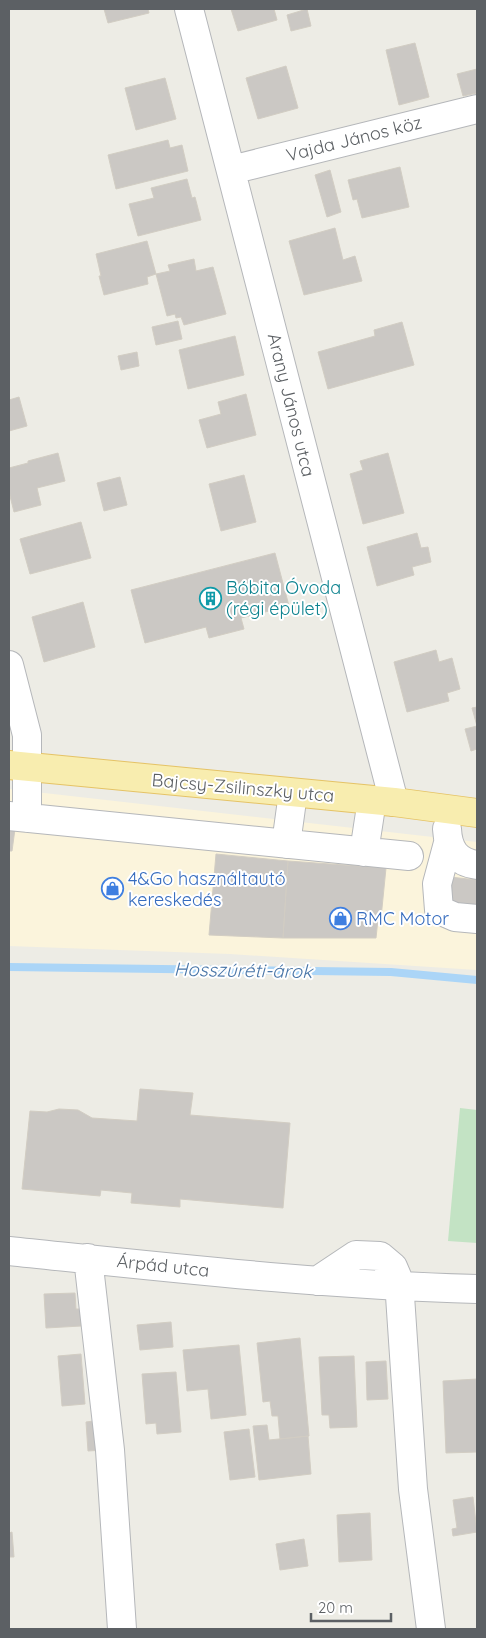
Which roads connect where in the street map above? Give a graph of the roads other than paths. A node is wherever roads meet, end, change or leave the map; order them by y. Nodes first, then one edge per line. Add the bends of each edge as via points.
1 (189, 9) edge
2 (477, 109) edge
3 (231, 170) junction
4 (9, 665) edge
5 (18, 766) edge
6 (293, 793) junction
7 (383, 801) junction
8 (445, 810) junction
9 (477, 813) edge
10 (18, 817) edge
11 (286, 844) junction
12 (448, 844) junction
13 (364, 852) junction
14 (410, 856) dead end
15 (477, 865) edge
16 (477, 919) edge
17 (9, 1251) edge
18 (88, 1258) junction
19 (399, 1287) junction
20 (477, 1288) edge
21 (122, 1629) edge
22 (431, 1629) edge

1 - 3 street, Arany János utca
2 - 3 street, Vajda János köz
3 - 7 street, Arany János utca
4 - 5 street via 27,735
5 - 6 main road, Bajcsy-Zsilinszky utca
5 - 10 street
6 - 7 main road, Bajcsy-Zsilinszky utca
6 - 11 street
7 - 8 main road, Bajcsy-Zsilinszky utca
7 - 13 street
8 - 9 main road, Bajcsy-Zsilinszky utca
8 - 12 street
10 - 11 street
11 - 13 street
12 - 15 street via 455,855 468,864
12 - 16 street via 437,884 439,910 456,917
13 - 14 street
17 - 18 street, Árpád utca
18 - 19 street, Árpád utca
18 - 21 street via 110,1450
19 - 20 street, Árpád utca
19 - 22 street via 413,1489

